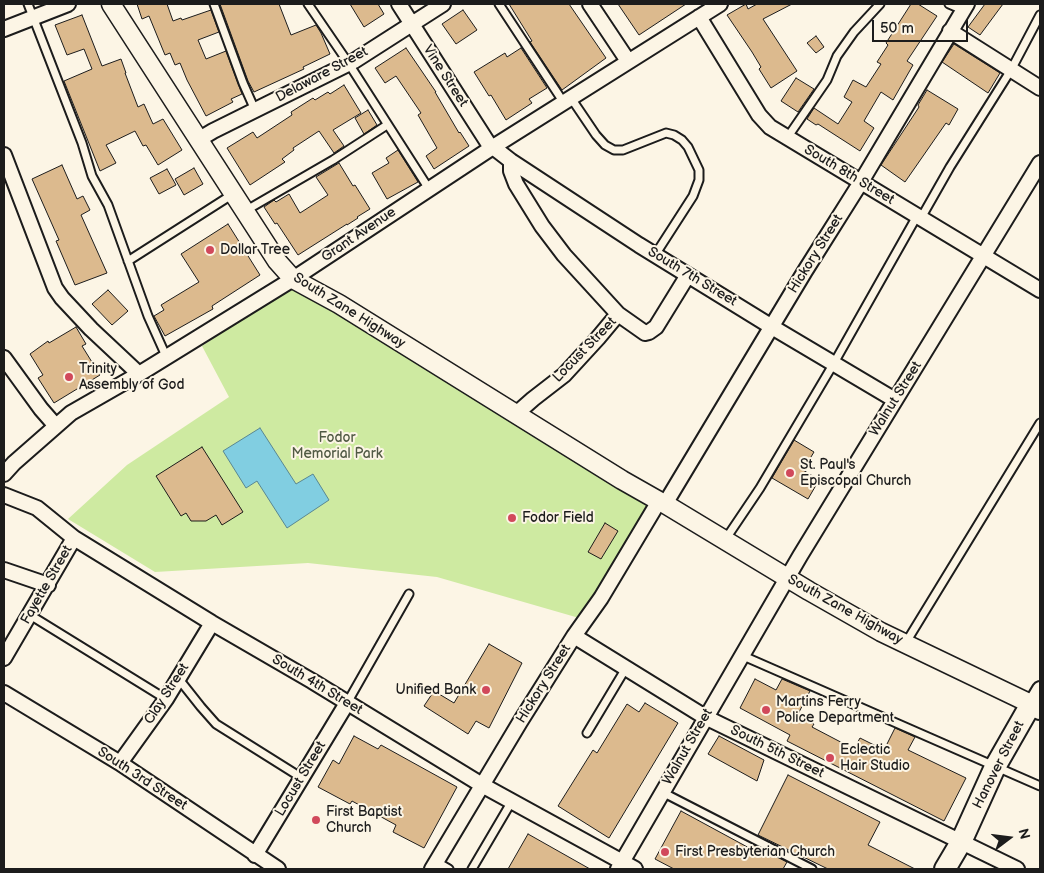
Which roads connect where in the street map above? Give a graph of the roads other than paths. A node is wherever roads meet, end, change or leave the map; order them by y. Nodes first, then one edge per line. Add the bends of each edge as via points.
1 (28, 4) edge
2 (68, 4) edge
3 (110, 4) edge
4 (214, 4) edge
5 (308, 4) edge
6 (399, 4) edge
7 (443, 4) edge
8 (499, 4) edge
9 (590, 4) edge
10 (720, 4) edge
11 (880, 4) edge
12 (949, 4) edge
13 (965, 7) edge
14 (1040, 15) edge
15 (699, 17) junction
16 (33, 18) junction
17 (411, 24) junction
18 (4, 29) edge
19 (950, 31) junction
20 (628, 61) junction
21 (348, 64) junction
22 (1011, 70) junction
23 (1040, 88) edge
24 (567, 101) junction
25 (255, 110) junction
26 (387, 125) junction
27 (787, 138) junction
28 (198, 140) junction
29 (493, 148) junction
30 (4, 155) edge
31 (511, 161) junction
32 (1040, 163) edge
33 (861, 182) junction
34 (429, 189) junction
35 (234, 194) junction
36 (245, 211) junction
37 (919, 217) junction
38 (655, 255) junction
39 (983, 257) junction
40 (128, 260) junction
41 (688, 275) junction
42 (293, 279) junction
43 (1040, 290) edge
44 (618, 314) junction
45 (772, 327) junction
46 (166, 356) junction
47 (4, 358) edge
48 (834, 363) junction
49 (138, 374) junction
50 (895, 400) junction
51 (516, 414) junction
52 (1040, 423) edge
53 (55, 425) junction
54 (4, 474) edge
55 (4, 495) edge
56 (662, 503) junction
57 (74, 538) junction
58 (725, 541) junction
59 (4, 570) edge
60 (787, 578) junction
61 (48, 584) junction
62 (409, 594) dead end
63 (30, 615) junction
64 (212, 623) junction
65 (574, 636) junction
66 (905, 644) junction
67 (741, 654) junction
68 (4, 658) edge
69 (626, 668) junction
70 (178, 678) junction
71 (4, 693) edge
72 (166, 699) junction
73 (1037, 701) edge
74 (347, 703) junction
75 (705, 717) junction
76 (586, 732) dead end
77 (120, 763) junction
78 (995, 767) junction
79 (302, 778) junction
80 (482, 785) junction
81 (1040, 786) edge
82 (662, 792) junction
83 (512, 802) junction
84 (961, 842) junction
85 (255, 855) junction
86 (620, 866) edge
87 (440, 867) edge
88 (278, 869) edge
89 (472, 869) edge
90 (635, 869) edge
91 (812, 869) edge
92 (945, 869) edge
93 (1017, 869) edge

1 - 16 lane
2 - 16 street
3 - 28 street, South Zane Highway
4 - 25 lane
5 - 21 lane
6 - 17 street, Vine Street
7 - 17 street, Delaware Street
8 - 24 lane
9 - 20 street
10 - 15 street, Grant Avenue
11 - 27 lane via 837,56 827,80
12 - 13 lane
13 - 19 street, Hickory Street
14 - 22 lane
15 - 20 street, Grant Avenue
15 - 27 street, South 8th Street via 759,115
16 - 18 street
16 - 40 lane via 92,176 108,205
17 - 21 street, Delaware Street
17 - 29 street, Vine Street
19 - 22 street
19 - 33 street, Hickory Street
20 - 24 street, Grant Avenue
21 - 25 street, Delaware Street
21 - 26 lane
22 - 23 street
22 - 37 lane
24 - 29 street, Grant Avenue
24 - 38 lane via 605,145 614,150 623,150 666,133 682,140 688,147 700,180
25 - 28 street, Delaware Street
26 - 34 lane
26 - 36 lane
27 - 33 street, South 8th Street
28 - 35 street, South Zane Highway
29 - 31 street, South 7th Street
29 - 34 street, Grant Avenue
30 - 49 street via 54,288
31 - 38 street, South 7th Street
31 - 44 street via 516,184 542,226
32 - 39 street, Walnut Street
33 - 37 street, South 8th Street
33 - 45 street, Hickory Street
34 - 42 street, Grant Avenue
35 - 36 street, South Zane Highway
35 - 40 lane
36 - 42 street, South Zane Highway via 277,261
37 - 39 street, South 8th Street
37 - 48 lane
38 - 41 street, South 7th Street
39 - 43 street, South 8th Street
39 - 50 street, Walnut Street
40 - 46 lane
41 - 44 street, Locust Street via 656,327 649,332
41 - 45 street, South 7th Street
42 - 46 street, Grant Avenue
42 - 51 street, South Zane Highway
44 - 51 street, Locust Street via 564,375
45 - 48 street, South 7th Street
45 - 56 street, Hickory Street
46 - 49 street, Grant Avenue
47 - 53 street
48 - 50 street, South 7th Street
48 - 58 lane
49 - 53 street, Grant Avenue
50 - 60 street, Walnut Street
51 - 56 street, South Zane Highway
52 - 66 lane
53 - 54 street, Grant Avenue
55 - 57 street, South 4th Street via 37,508
56 - 58 street, South Zane Highway
56 - 65 street, Hickory Street
57 - 61 street, Fayette Street
57 - 64 street, South 4th Street
58 - 60 street, South Zane Highway
59 - 61 street
60 - 66 street, South Zane Highway
60 - 67 street, Walnut Street
61 - 63 street, Fayette Street
62 - 74 lane
63 - 68 street, Fayette Street
63 - 72 lane
64 - 70 street, Clay Street
64 - 74 street, South 4th Street
65 - 69 street, South 5th Street
65 - 80 street, Hickory Street
66 - 73 street, South Zane Highway
67 - 75 street, Walnut Street
67 - 78 lane
69 - 75 street, South 5th Street
69 - 76 lane
70 - 72 street, Clay Street
70 - 79 lane via 216,724
71 - 77 street, South 3rd Street
72 - 77 street, Clay Street
73 - 78 main road, Hanover Street
74 - 79 street, Locust Street
74 - 80 street, South 4th Street
75 - 82 street, Walnut Street
75 - 84 street, South 5th Street
77 - 85 street, South 3rd Street
78 - 81 lane
78 - 84 main road, Hanover Street
79 - 85 street, Locust Street
80 - 83 street, South 4th Street
80 - 87 street, Hickory Street
82 - 86 street, Walnut Street
82 - 91 lane
83 - 86 street, South 4th Street
83 - 89 lane
84 - 92 main road, Hanover Street
84 - 93 street, South 5th Street
85 - 88 street, South 3rd Street
86 - 90 street, South 4th Street

